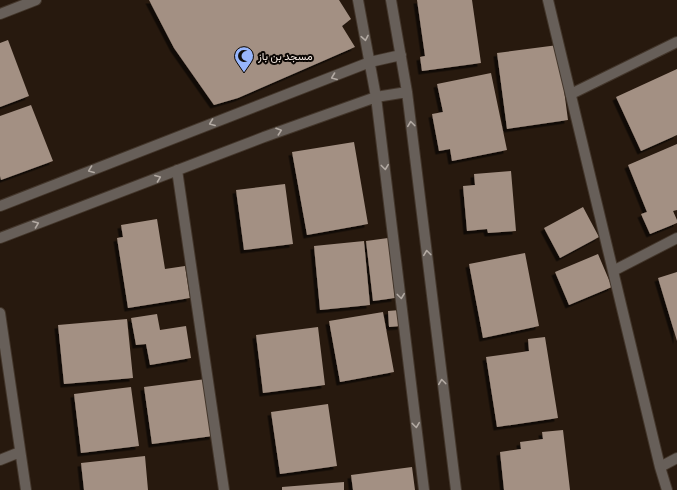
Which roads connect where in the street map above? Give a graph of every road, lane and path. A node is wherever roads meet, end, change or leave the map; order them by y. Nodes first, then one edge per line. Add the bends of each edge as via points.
1 (36, 0) edge
2 (358, 0) edge
3 (391, 0) edge
4 (548, 0) edge
5 (0, 14) edge
6 (677, 42) edge
7 (401, 55) junction
8 (370, 62) junction
9 (407, 92) junction
10 (571, 94) junction
11 (376, 97) junction
12 (177, 170) junction
13 (0, 206) edge
14 (0, 238) edge
15 (677, 238) edge
16 (613, 271) junction
17 (0, 314) edge
18 (20, 452) junction
19 (677, 458) edge
20 (0, 460) edge
21 (660, 467) junction
22 (26, 490) edge
23 (224, 490) edge
24 (424, 490) edge
25 (456, 490) edge
26 (667, 490) edge

1 - 5 street
2 -> 8 street
3 - 7 street
4 - 10 street
6 - 10 street
7 - 8 street
7 - 9 street
8 - 11 street
8 -> 13 street
9 - 11 street
25 -> 9 street
10 - 16 street
12 -> 11 street
11 -> 24 street
14 -> 12 street
12 - 23 street
15 - 16 street
16 - 21 street
17 - 18 street
18 - 20 street
18 - 22 street
19 - 21 street
21 - 26 street

